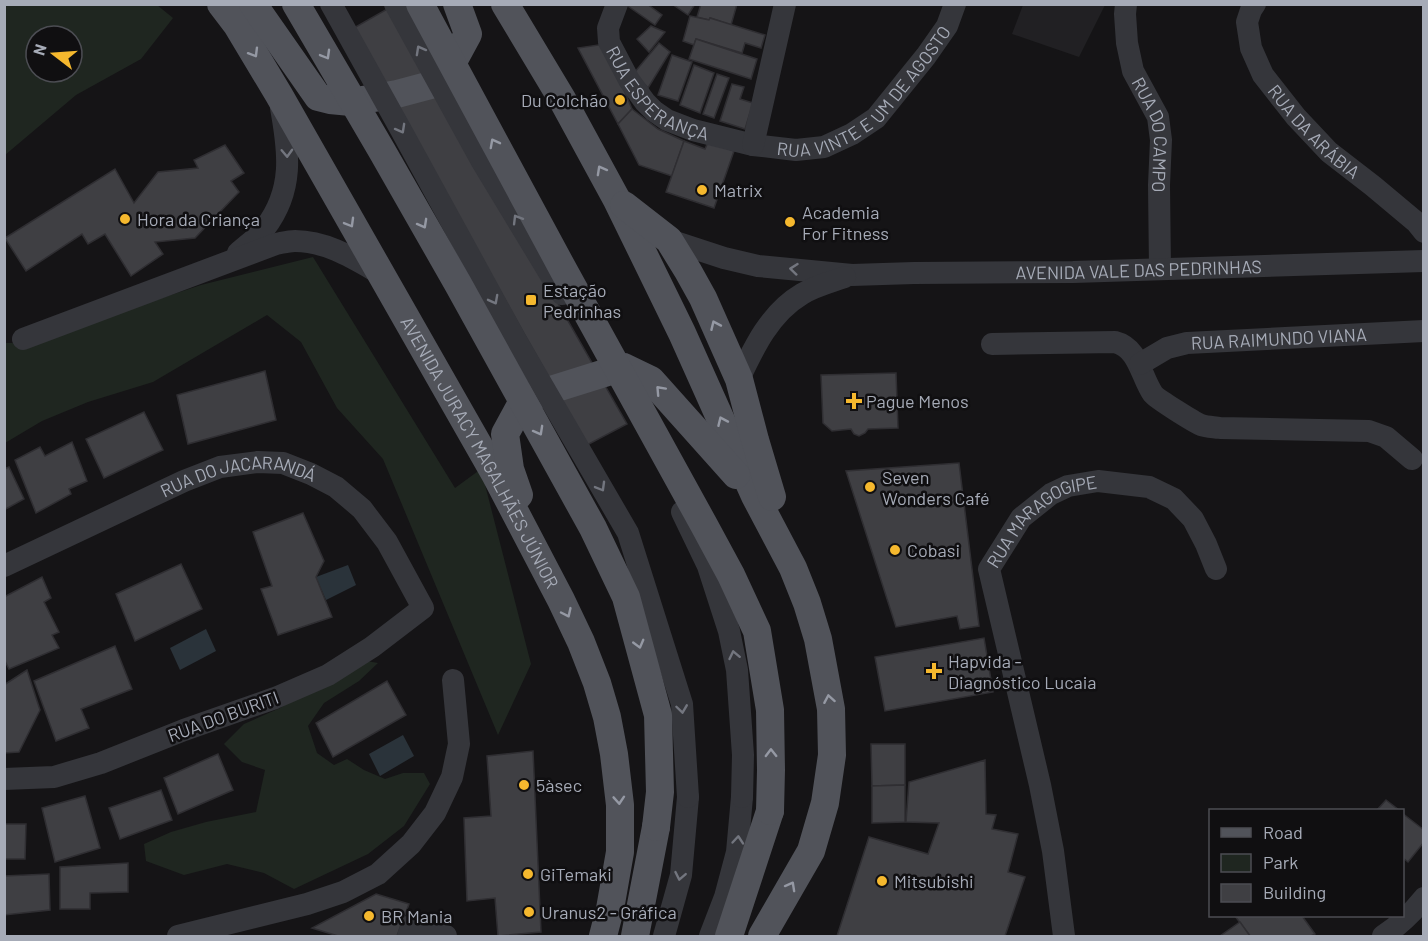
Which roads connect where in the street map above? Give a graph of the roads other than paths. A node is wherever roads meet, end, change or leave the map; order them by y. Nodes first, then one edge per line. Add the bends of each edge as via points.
1 (221, 4) edge
2 (253, 4) edge
3 (296, 4) edge
4 (331, 4) edge
5 (395, 4) edge
6 (420, 4) edge
7 (457, 4) edge
8 (505, 4) edge
9 (617, 4) edge
10 (785, 4) edge
11 (955, 4) edge
12 (1126, 4) edge
13 (1255, 4) edge
14 (279, 95) junction
15 (753, 145) junction
16 (617, 200) junction
17 (1424, 232) edge
18 (669, 240) junction
19 (231, 260) junction
20 (1423, 265) edge
21 (1160, 269) junction
22 (379, 273) junction
23 (852, 275) junction
24 (1424, 331) edge
25 (23, 339) dead end
26 (992, 344) dead end
27 (1140, 364) junction
28 (739, 379) junction
29 (1412, 459) dead end
30 (755, 496) junction
31 (542, 562) junction
32 (4, 566) edge
33 (793, 568) junction
34 (1216, 569) dead end
35 (423, 609) joint
36 (453, 680) dead end
37 (4, 779) edge
38 (1424, 898) edge
39 (178, 936) edge
40 (408, 936) edge
41 (446, 936) edge
42 (603, 936) edge
43 (635, 936) edge
44 (664, 936) edge
45 (710, 936) edge
46 (729, 936) edge
47 (762, 936) edge
48 (1064, 936) edge
49 (1383, 936) edge

1 -> 14 main road, AVENIDA JURACY MAGALHÃES JÚNIOR
2 - 7 main road via 318,97 351,102 442,82 468,34
3 -> 43 main road, bridge via 458,284 593,528 626,597 658,715 660,792
4 -> 44 street, bridge via 516,340 628,533 682,704 688,797 681,875
45 -> 5 street, bridge via 737,852 743,755 737,670 708,566 634,421
46 -> 6 main road, bridge via 770,811 770,710 757,631 710,535
16 -> 8 main road
9 - 15 street, RUA ESPERANÇA via 608,28 609,42 645,102 667,120
10 - 15 street
11 - 15 street, RUA VINTE E UM DE AGOSTO via 947,26 876,118 824,147 796,150
12 - 21 street, RUA DO CAMPO via 1126,43 1133,71 1158,117 1161,140
13 - 17 street, RUA DA ARÁBIA via 1247,22 1251,48 1263,75 1329,152
14 -> 19 street via 286,136 286,186 264,229
14 -> 22 main road, AVENIDA JURACY MAGALHÃES JÚNIOR
16 - 18 main road
30 -> 16 main road
23 -> 18 street, AVENIDA VALE DAS PEDRINHAS via 758,266
28 -> 18 main road via 703,298
19 - 22 street via 295,241 338,250
19 - 25 street
20 - 21 street, AVENIDA VALE DAS PEDRINHAS
21 - 23 street, AVENIDA VALE DAS PEDRINHAS
22 - 31 main road, AVENIDA JURACY MAGALHÃES JÚNIOR
23 - 28 street, AVENIDA VALE DAS PEDRINHAS via 801,294 786,307 768,324
24 - 27 street, RUA RAIMUNDO VIANA via 1187,343 1167,348
26 - 27 street via 1115,342 1123,345
27 - 29 street via 1155,397 1202,425 1369,431 1386,437
28 - 33 main road
30 -> 31 main road via 651,380 624,367 584,378 523,401 505,434 510,469
30 - 33 main road
31 -> 42 main road, AVENIDA JURACY MAGALHÃES JÚNIOR via 597,683 614,754 620,852
32 - 35 street, RUA DO JACARANDÁ via 220,467 283,463 336,487 362,509 387,542
47 -> 33 main road via 811,851 825,804 832,755 831,710 818,639
34 - 48 street, RUA MARAGOGIPE via 1192,519 1174,499 1149,487 1098,481 1068,486 1051,494 1021,518 989,569 1040,785
35 - 37 street, RUA DO BURITI via 328,675 275,698 101,763 54,777
36 - 39 street via 459,744 452,777 435,813 411,844 378,874 343,892
38 - 49 street
40 - 41 street via 412,925

